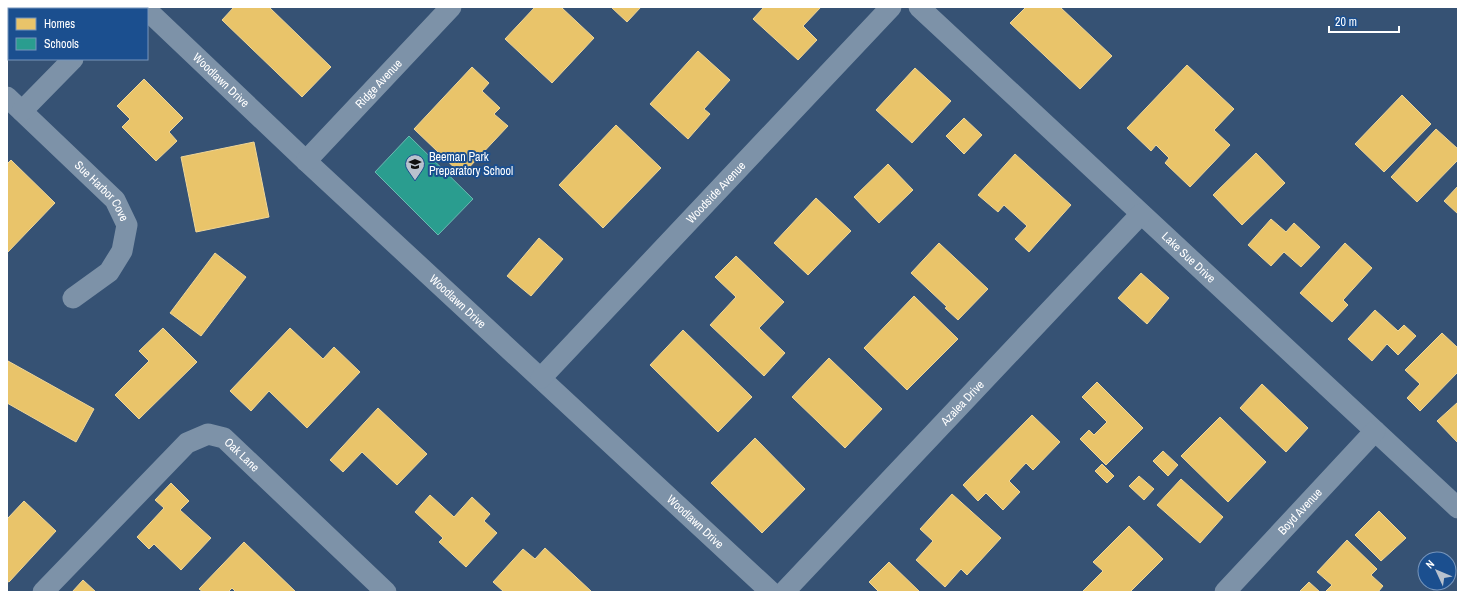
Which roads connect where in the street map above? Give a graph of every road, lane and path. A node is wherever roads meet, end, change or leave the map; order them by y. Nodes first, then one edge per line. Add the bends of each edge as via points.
1 (451, 7) edge
2 (891, 7) edge
3 (919, 7) edge
4 (148, 11) edge
5 (72, 60) edge
6 (14, 104) edge
7 (306, 161) junction
8 (1141, 214) junction
9 (73, 298) dead end
10 (541, 378) junction
11 (1375, 431) junction
12 (1458, 508) edge
13 (43, 592) edge
14 (386, 592) edge
15 (771, 592) edge
16 (784, 592) edge
17 (1225, 592) edge

1 - 7 street, Ridge Avenue
2 - 10 street, Woodside Avenue
3 - 8 street, Lake Sue Drive
4 - 7 street, Woodlawn Drive
5 - 6 street, Sue Harbor Cove
6 - 9 street, Sue Harbor Cove via 116,200 127,225 122,251 109,272
7 - 10 street, Woodlawn Drive
8 - 11 street, Lake Sue Drive
8 - 16 street, Azalea Drive
10 - 15 street, Woodlawn Drive
11 - 12 street, Lake Sue Drive
11 - 17 street, Boyd Avenue
13 - 14 street, Oak Lane via 187,443 208,434 224,438

